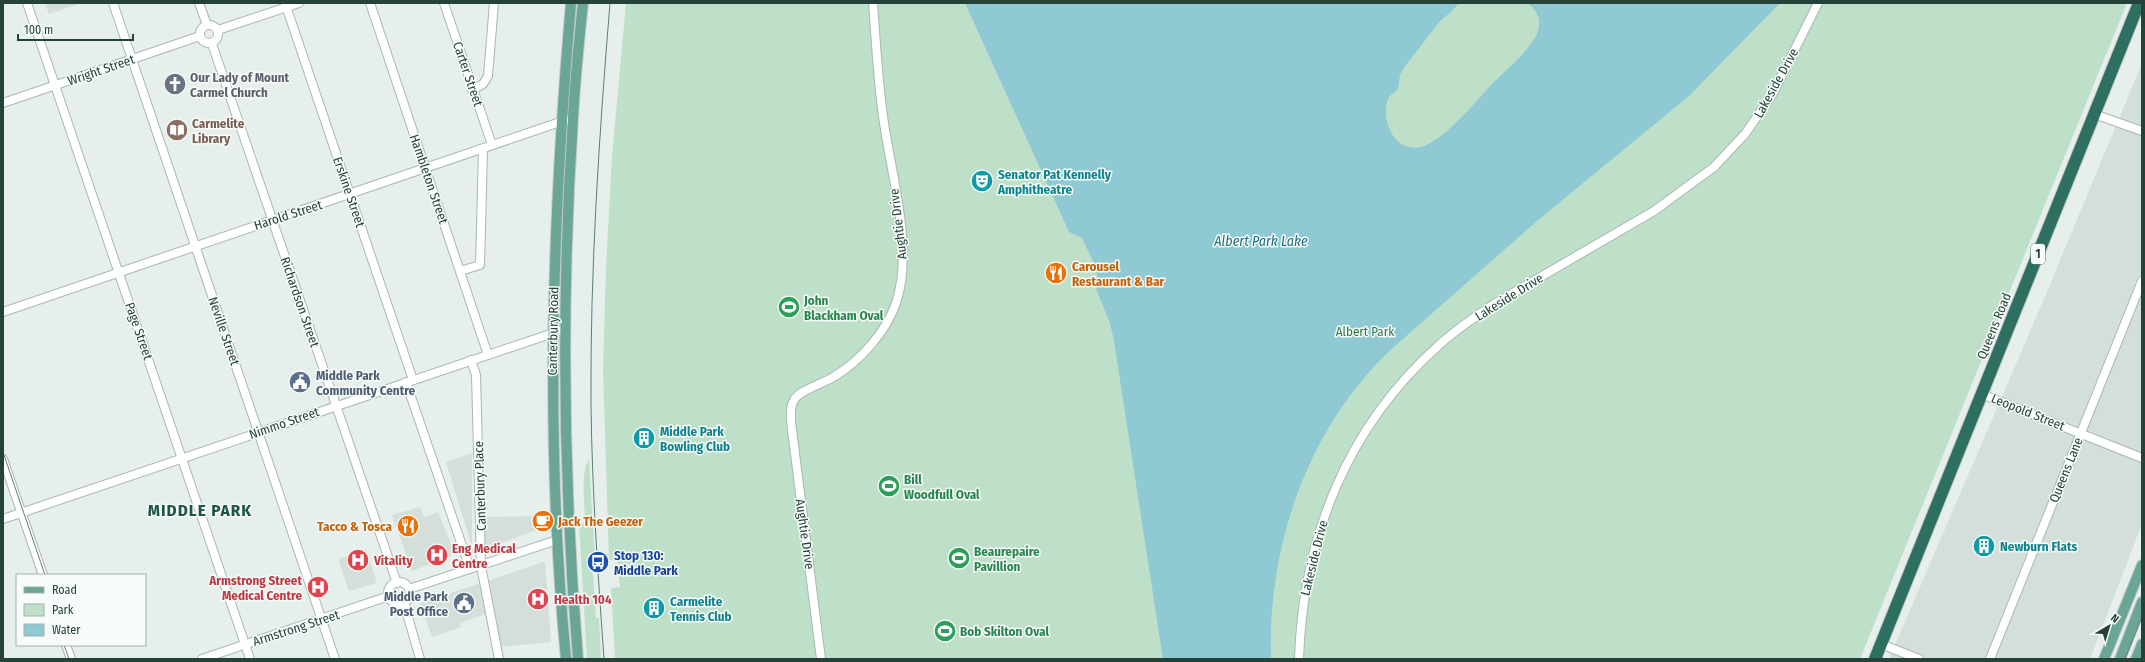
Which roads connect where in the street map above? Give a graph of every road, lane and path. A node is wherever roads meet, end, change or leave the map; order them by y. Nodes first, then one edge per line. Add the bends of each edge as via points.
1 (28, 3) edge
2 (113, 3) edge
3 (199, 3) edge
4 (299, 3) edge
5 (370, 3) edge
6 (444, 3) edge
7 (494, 3) edge
8 (571, 3) edge
9 (583, 3) edge
10 (873, 3) edge
11 (1818, 3) edge
12 (2139, 3) edge
13 (286, 5) edge
14 (207, 25) junction
15 (218, 30) junction
16 (200, 36) junction
17 (212, 44) junction
18 (132, 59) junction
19 (55, 85) junction
20 (472, 90) junction
21 (3, 103) edge
22 (2094, 114) junction
23 (573, 118) junction
24 (561, 122) junction
25 (2142, 131) edge
26 (492, 146) junction
27 (483, 149) junction
28 (426, 168) junction
29 (349, 195) junction
30 (272, 220) junction
31 (196, 248) junction
32 (460, 271) junction
33 (119, 272) junction
34 (2142, 281) edge
35 (3, 312) edge
36 (565, 329) junction
37 (553, 333) junction
38 (488, 355) junction
39 (471, 360) junction
40 (409, 381) junction
41 (1982, 394) junction
42 (335, 406) junction
43 (258, 432) junction
44 (2080, 433) junction
45 (182, 458) junction
46 (2142, 458) edge
47 (3, 459) edge
48 (21, 512) junction
49 (3, 518) edge
50 (557, 540) junction
51 (2142, 564) edge
52 (482, 566) junction
53 (470, 570) junction
54 (43, 574) edge
55 (397, 582) junction
56 (409, 589) junction
57 (389, 596) junction
58 (2142, 602) edge
59 (404, 603) junction
60 (322, 619) junction
61 (245, 644) junction
62 (1881, 644) junction
63 (2142, 644) edge
64 (66, 646) edge
65 (71, 659) edge
66 (202, 659) edge
67 (250, 659) edge
68 (336, 659) edge
69 (420, 659) edge
70 (499, 659) edge
71 (566, 659) edge
72 (578, 659) edge
73 (821, 659) edge
74 (1299, 659) edge
75 (1875, 659) edge
76 (1919, 659) edge
77 (1990, 659) edge
78 (2104, 659) edge
79 (2120, 659) edge
80 (2136, 659) edge

1 - 19 street, Page Street
2 - 18 street, Neville Street
3 - 14 street
4 - 13 street
5 - 28 street, Hambleton Street
6 - 20 street, Carter Street
7 - 20 street via 488,76 483,84
8 - 24 main road, Canterbury Road
9 - 23 main road, Canterbury Road
10 - 73 street, Aughtie Drive via 883,115 901,233 903,264 895,304 870,345 850,366 835,377 798,396 792,404 792,430
11 - 74 street, Lakeside Drive via 1772,95 1745,134 1714,168 1654,211 1472,319 1427,356 1391,396 1345,466 1319,530 1304,597
12 - 22 highway, Queens Road / 1
13 - 15 street
13 - 29 street, Erskine Street
14 - 15 street via 212,25
14 - 16 street via 201,29
15 - 17 street via 218,39
16 - 17 street via 205,43
16 - 18 street, Wright Street
17 - 30 street, Richardson Street
18 - 19 street, Wright Street
18 - 31 street, Neville Street
19 - 21 street, Wright Street
19 - 33 street, Page Street
20 - 26 street, Carter Street
22 - 25 street
22 - 41 highway, Queens Road / 1
23 - 24 street, Harold Street
23 - 36 main road, Canterbury Road
24 - 26 street, Harold Street
24 - 37 main road, Canterbury Road
26 - 27 street, Harold Street
27 - 28 street, Harold Street
27 - 32 street via 480,265
28 - 29 street, Harold Street
28 - 32 street, Hambleton Street
29 - 30 street, Harold Street
29 - 40 street, Erskine Street
30 - 31 street, Harold Street
30 - 42 street, Richardson Street
31 - 33 street, Harold Street
31 - 43 street, Neville Street
32 - 38 street, Hambleton Street
33 - 35 street, Harold Street
33 - 45 street, Page Street
34 - 44 street, Queens Lane
36 - 37 street, Nimmo Street
36 - 72 main road, Canterbury Road via 569,547
37 - 38 street, Nimmo Street
37 - 50 main road, Canterbury Road
38 - 39 street, Nimmo Street
39 - 40 street, Nimmo Street
39 - 52 street, Canterbury Place via 476,375
40 - 42 street, Nimmo Street
40 - 53 street, Erskine Street
41 - 44 street, Leopold Street
41 - 62 highway, Queens Road / 1
42 - 43 street, Nimmo Street
42 - 55 street, Richardson Street
43 - 45 street, Nimmo Street
43 - 60 street, Neville Street
44 - 46 street, Leopold Street
44 - 77 street, Queens Lane
45 - 48 street, Nimmo Street
45 - 61 street, Page Street
47 - 48 street
48 - 49 street, Nimmo Street
48 - 54 street
50 - 52 street
50 - 71 main road, Canterbury Road
51 - 78 main road
52 - 53 street
52 - 70 street, Canterbury Place
53 - 56 street
55 - 56 street via 405,584
55 - 57 street via 389,589
56 - 59 street via 409,598
57 - 59 street via 393,602
57 - 60 street, Armstrong Street
58 - 79 main road
59 - 69 street
60 - 61 street, Armstrong Street
60 - 68 street, Neville Street
61 - 66 street, Armstrong Street
61 - 67 street, Page Street
62 - 75 highway, Queens Road / 1
62 - 76 street
63 - 80 main road
64 - 65 street

